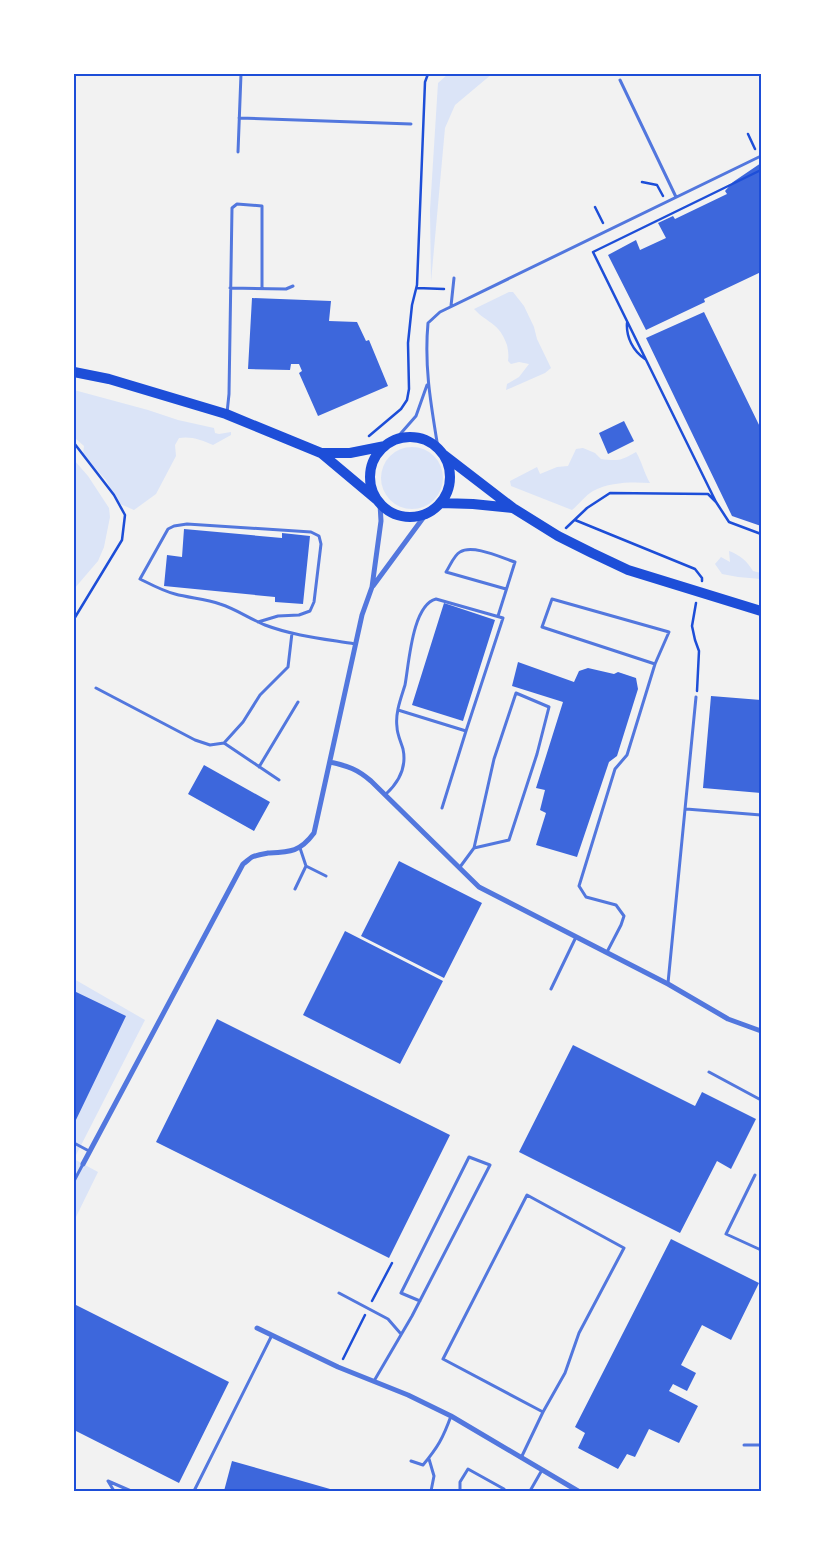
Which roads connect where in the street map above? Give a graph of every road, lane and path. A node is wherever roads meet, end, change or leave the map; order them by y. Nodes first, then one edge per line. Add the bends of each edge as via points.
1 (241, 74) edge
2 (428, 74) edge
3 (620, 80) dead end
4 (239, 118) junction
5 (411, 124) dead end
6 (238, 152) dead end
7 (761, 156) edge
8 (761, 170) edge
9 (642, 182) dead end
10 (676, 197) junction
11 (666, 202) junction
12 (671, 214) junction
13 (454, 278) dead end
14 (293, 286) dead end
15 (230, 288) junction
16 (262, 288) junction
17 (417, 288) junction
18 (453, 290) junction
19 (451, 306) junction
20 (74, 372) edge
21 (428, 384) junction
22 (226, 414) junction
23 (74, 443) edge
24 (390, 443) junction
25 (441, 452) junction
26 (321, 453) junction
27 (350, 453) junction
28 (379, 502) junction
29 (716, 502) junction
30 (441, 503) junction
31 (513, 508) junction
32 (426, 514) junction
33 (575, 520) junction
34 (761, 534) edge
35 (558, 536) junction
36 (372, 587) junction
37 (506, 589) junction
38 (699, 591) junction
39 (761, 611) edge
40 (498, 616) junction
41 (74, 619) edge
42 (258, 622) junction
43 (292, 633) junction
44 (356, 644) junction
45 (655, 664) junction
46 (96, 688) dead end
47 (696, 697) joint
48 (298, 702) dead end
49 (398, 710) junction
50 (466, 731) junction
51 (224, 742) junction
52 (330, 762) junction
53 (259, 767) junction
54 (279, 780) dead end
55 (386, 794) junction
56 (442, 808) dead end
57 (686, 809) junction
58 (761, 815) edge
59 (300, 848) junction
60 (474, 848) junction
61 (306, 866) junction
62 (460, 867) junction
63 (326, 876) dead end
64 (295, 889) dead end
65 (576, 936) junction
66 (607, 952) junction
67 (668, 984) junction
68 (551, 989) dead end
69 (761, 1030) edge
70 (709, 1072) dead end
71 (761, 1100) edge
72 (74, 1143) edge
73 (89, 1151) junction
74 (83, 1164) joint
75 (755, 1174) dead end
76 (74, 1182) edge
77 (761, 1250) edge
78 (339, 1293) dead end
79 (420, 1301) junction
80 (257, 1328) dead end
81 (401, 1334) junction
82 (272, 1335) junction
83 (374, 1381) junction
84 (543, 1412) junction
85 (451, 1416) junction
86 (744, 1445) dead end
87 (761, 1445) edge
88 (429, 1458) junction
89 (520, 1458) junction
90 (411, 1461) dead end
91 (542, 1470) junction
92 (114, 1491) edge
93 (131, 1491) edge
94 (194, 1491) edge
95 (431, 1491) edge
96 (460, 1491) edge
97 (503, 1491) edge
98 (530, 1491) edge
99 (578, 1491) edge

1 - 4 lane
2 - 17 path via 425,82
3 - 10 lane
4 - 5 lane
4 - 6 lane
7 - 10 lane
8 - 12 path
9 - 11 path via 657,185
10 - 11 lane
11 - 12 path
11 - 19 lane
12 - 29 path via 593,252 627,322 627,333 636,353 645,359
13 - 18 lane
14 - 16 lane via 286,289
15 - 16 lane
15 - 16 lane via 232,208 237,204 262,206
15 - 22 lane
17 - 18 path
17 - 27 path via 408,343 407,400 401,409
18 - 19 lane
19 - 21 lane via 428,323
20 - 22 main road via 109,379
21 - 24 lane via 416,416
21 - 25 lane
22 - 26 main road
23 - 41 path via 114,495 125,515 122,540
24 - 25 main road via 416,438 426,440
24 - 27 main road
24 - 28 main road via 380,451 370,472 372,491
25 - 30 main road via 449,466 450,478
25 - 31 main road
26 - 27 main road
26 - 28 main road
28 - 32 main road via 390,512 406,517
28 - 36 street via 380,528
29 - 33 path via 708,494 610,493
29 - 34 path via 729,522
30 - 31 main road
30 - 32 main road
31 - 35 main road
32 - 36 street
33 - 35 path
33 - 38 path via 695,569 702,578
35 - 38 main road via 628,570
36 - 44 street
37 - 37 lane via 515,562 486,552 460,551 446,572
37 - 40 lane
38 - 39 main road
38 - 47 path via 692,626 699,651
40 - 49 lane via 436,599 427,604 414,630
40 - 50 lane via 503,618
42 - 42 lane via 310,611 321,544 319,536 311,532 187,524 168,529 140,579 175,594 220,604
42 - 43 lane
43 - 44 lane
43 - 51 lane via 288,667 260,695 243,722
44 - 52 street
45 - 45 lane via 542,627 552,599 670,632
45 - 66 lane via 627,755 615,769 579,886 586,897 616,905 624,916
46 - 51 lane via 195,740 210,745
47 - 57 lane
48 - 53 lane
49 - 50 lane
49 - 55 lane via 396,728 404,754 403,766 399,779
50 - 56 lane
51 - 53 lane
52 - 55 street via 352,767
52 - 59 street via 314,833
53 - 54 lane
55 - 62 street
57 - 58 lane
57 - 67 lane
59 - 61 lane
59 - 73 street via 252,857 242,864
60 - 60 lane via 509,840 537,754 549,707 516,692 494,759
60 - 62 lane
61 - 63 lane
61 - 64 lane
62 - 65 street via 479,886
65 - 66 street
65 - 68 lane
66 - 67 street
67 - 69 street via 728,1019
70 - 71 lane
72 - 73 lane
73 - 74 street
74 - 76 lane
75 - 77 lane via 726,1234
78 - 81 lane via 388,1319
79 - 79 lane via 490,1165 469,1156 401,1293
79 - 81 lane
80 - 82 street
81 - 83 lane
82 - 83 street
82 - 94 lane
83 - 85 street
84 - 84 lane via 624,1248 526,1195 443,1359
84 - 89 lane
85 - 88 lane via 444,1436
85 - 89 street
86 - 87 lane
88 - 90 lane via 423,1465
88 - 95 lane via 434,1476
89 - 91 street
91 - 98 lane
91 - 99 street
92 - 93 lane via 108,1481
96 - 97 lane via 460,1482 468,1469

